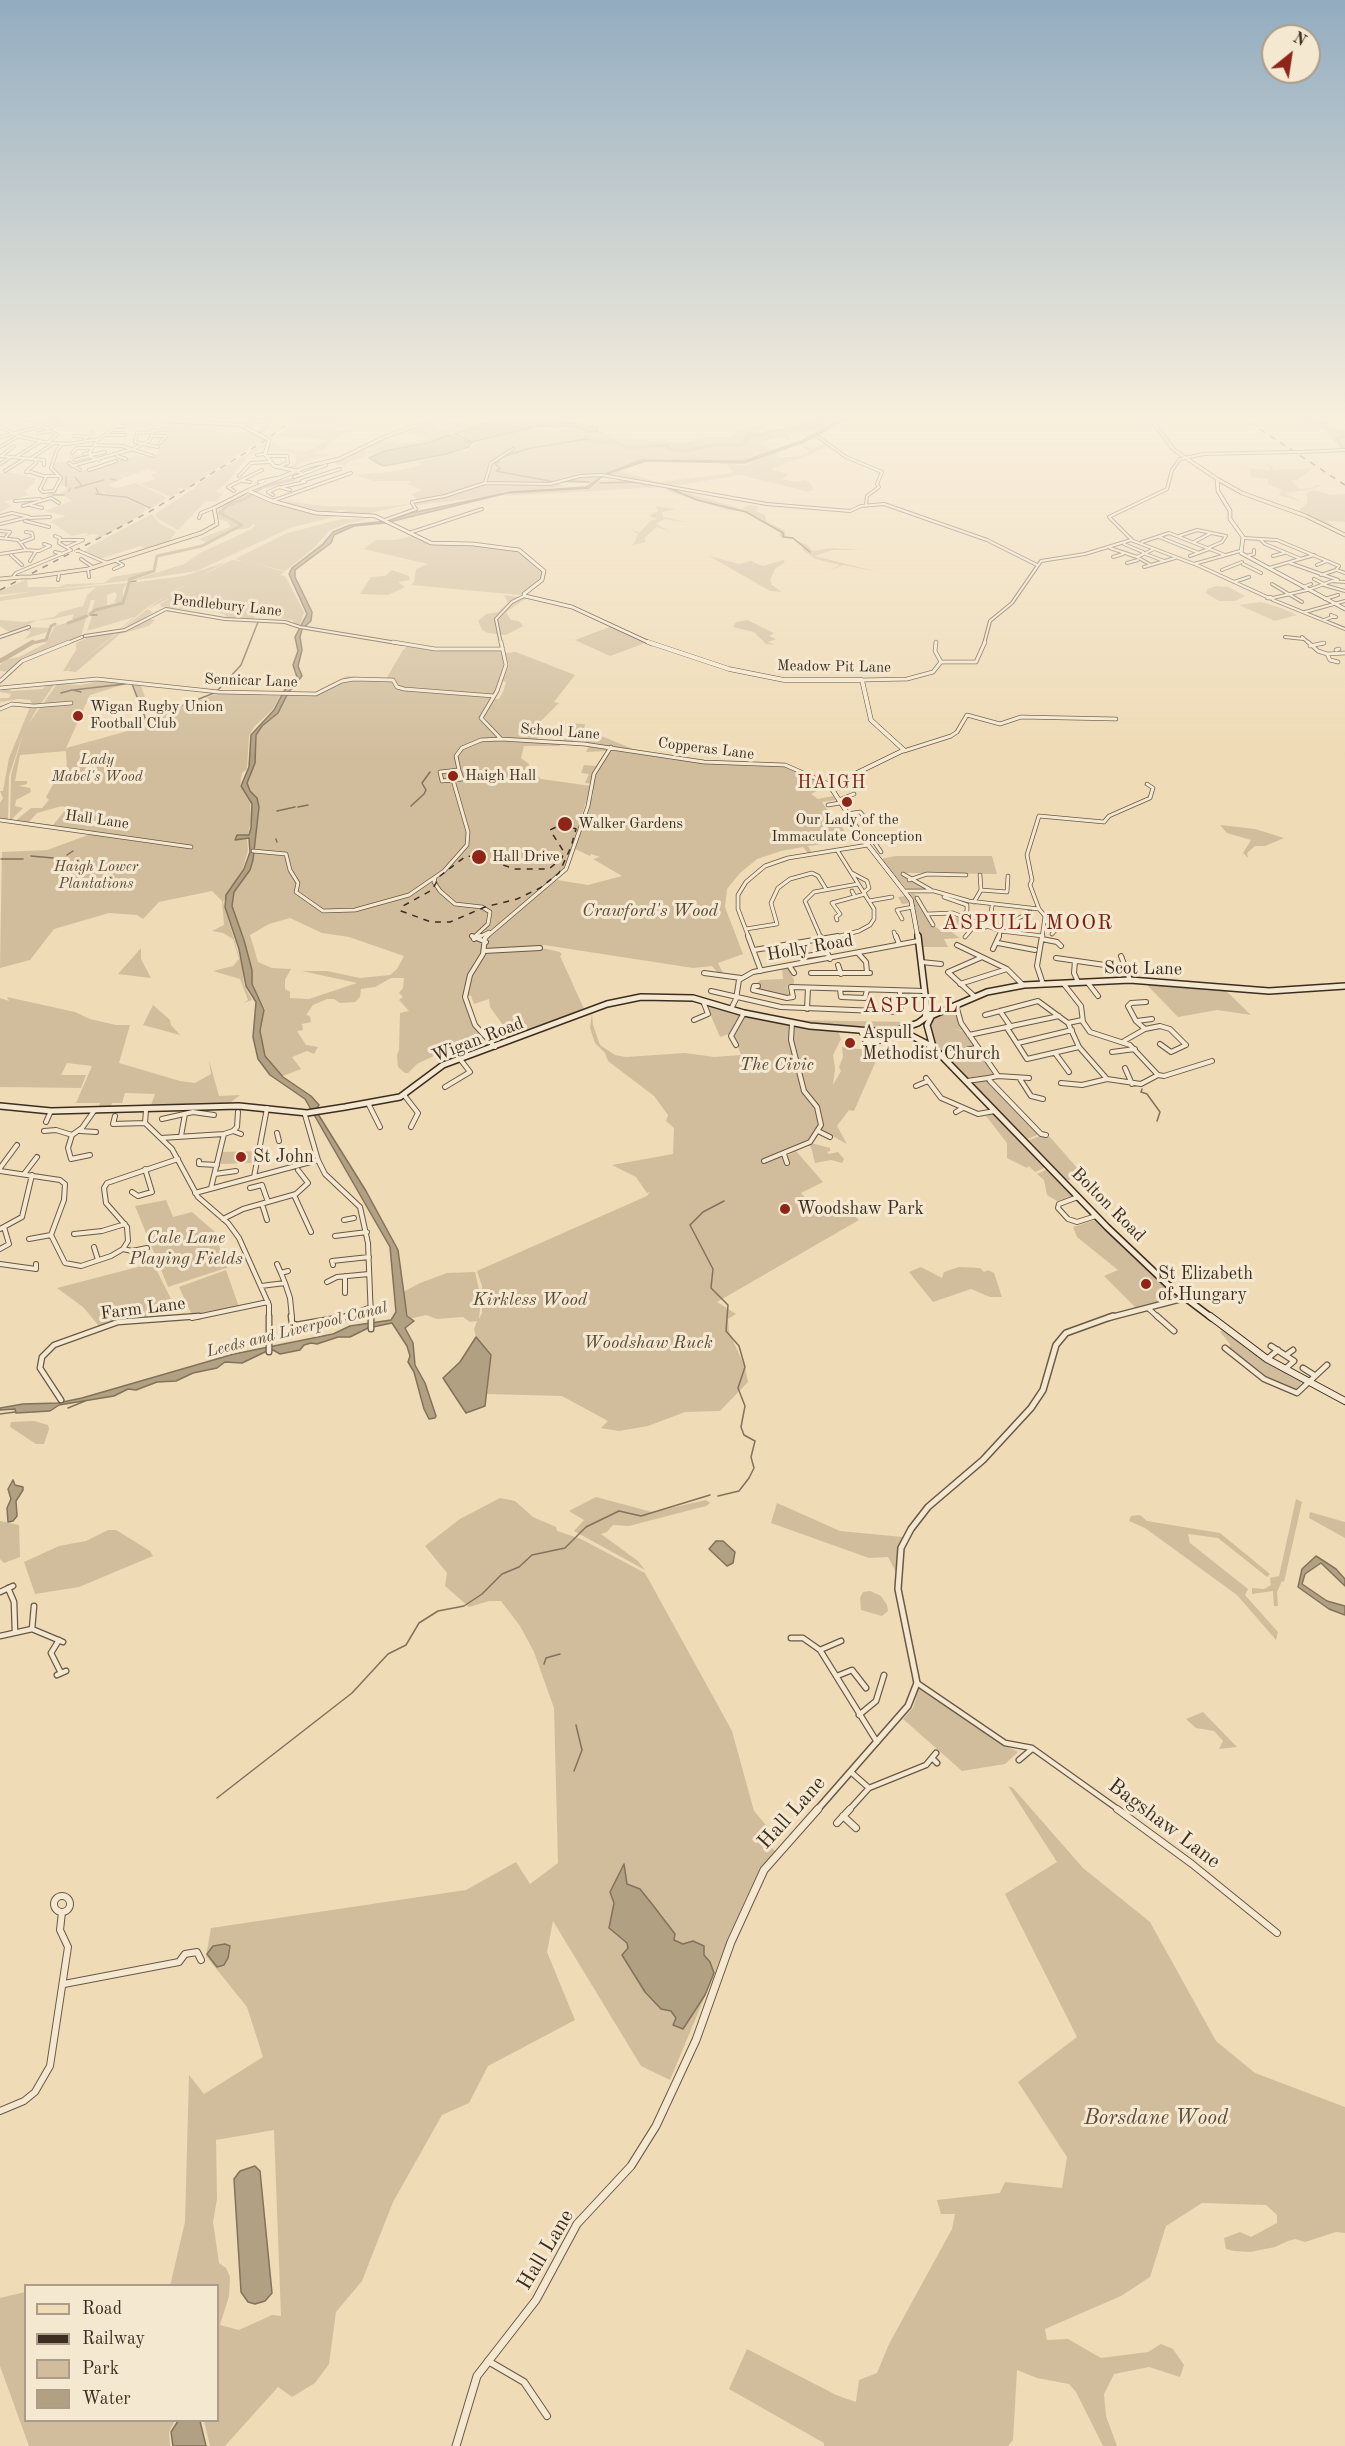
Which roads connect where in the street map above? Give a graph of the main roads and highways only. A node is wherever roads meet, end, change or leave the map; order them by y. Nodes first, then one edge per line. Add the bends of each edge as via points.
1 (207, 530) edge
2 (404, 530) edge
3 (1238, 530) edge
4 (1240, 551) joint
5 (0, 579) edge
6 (1307, 590) joint
7 (524, 594) joint
8 (1345, 609) edge
9 (1345, 986) edge
10 (930, 1012) junction
11 (918, 1023) junction
12 (927, 1025) junction
13 (905, 1028) junction
14 (891, 1032) junction
15 (908, 1034) junction
16 (930, 1038) junction
17 (923, 1041) junction
18 (933, 1047) junction
19 (1, 1109) edge
20 (1345, 1401) edge

1 - 5 main road, bridge via 94,568
2 - 7 main road, School Lane via 431,543 482,544 519,550 544,571 542,580
3 - 4 main road via 1244,538
4 - 6 main road
6 - 8 main road
7 - 10 main road, Meadow Pit Lane via 572,607 650,643 737,671 784,680 862,680 871,720 904,751 831,785 868,845 906,891 914,907
9 - 10 main road, Scot Lane via 1281,992 1130,980 1043,984 974,996 943,1011
10 - 11 main road
10 - 12 main road
11 - 12 main road
11 - 13 main road, Wigan Road
12 - 16 main road, Bolton Road
13 - 14 main road, Wigan Road
13 - 15 main road
14 - 15 main road, Wigan Road
14 - 19 main road, Wigan Road via 792,1023 703,1001 648,997 616,1002 460,1058 429,1074 404,1095 308,1114 239,1106 94,1111
15 - 17 main road, Bolton Road
16 - 17 main road
16 - 18 main road, Bolton Road
17 - 18 main road, Bolton Road
18 - 20 main road, Bolton Road via 1144,1263 1267,1359

